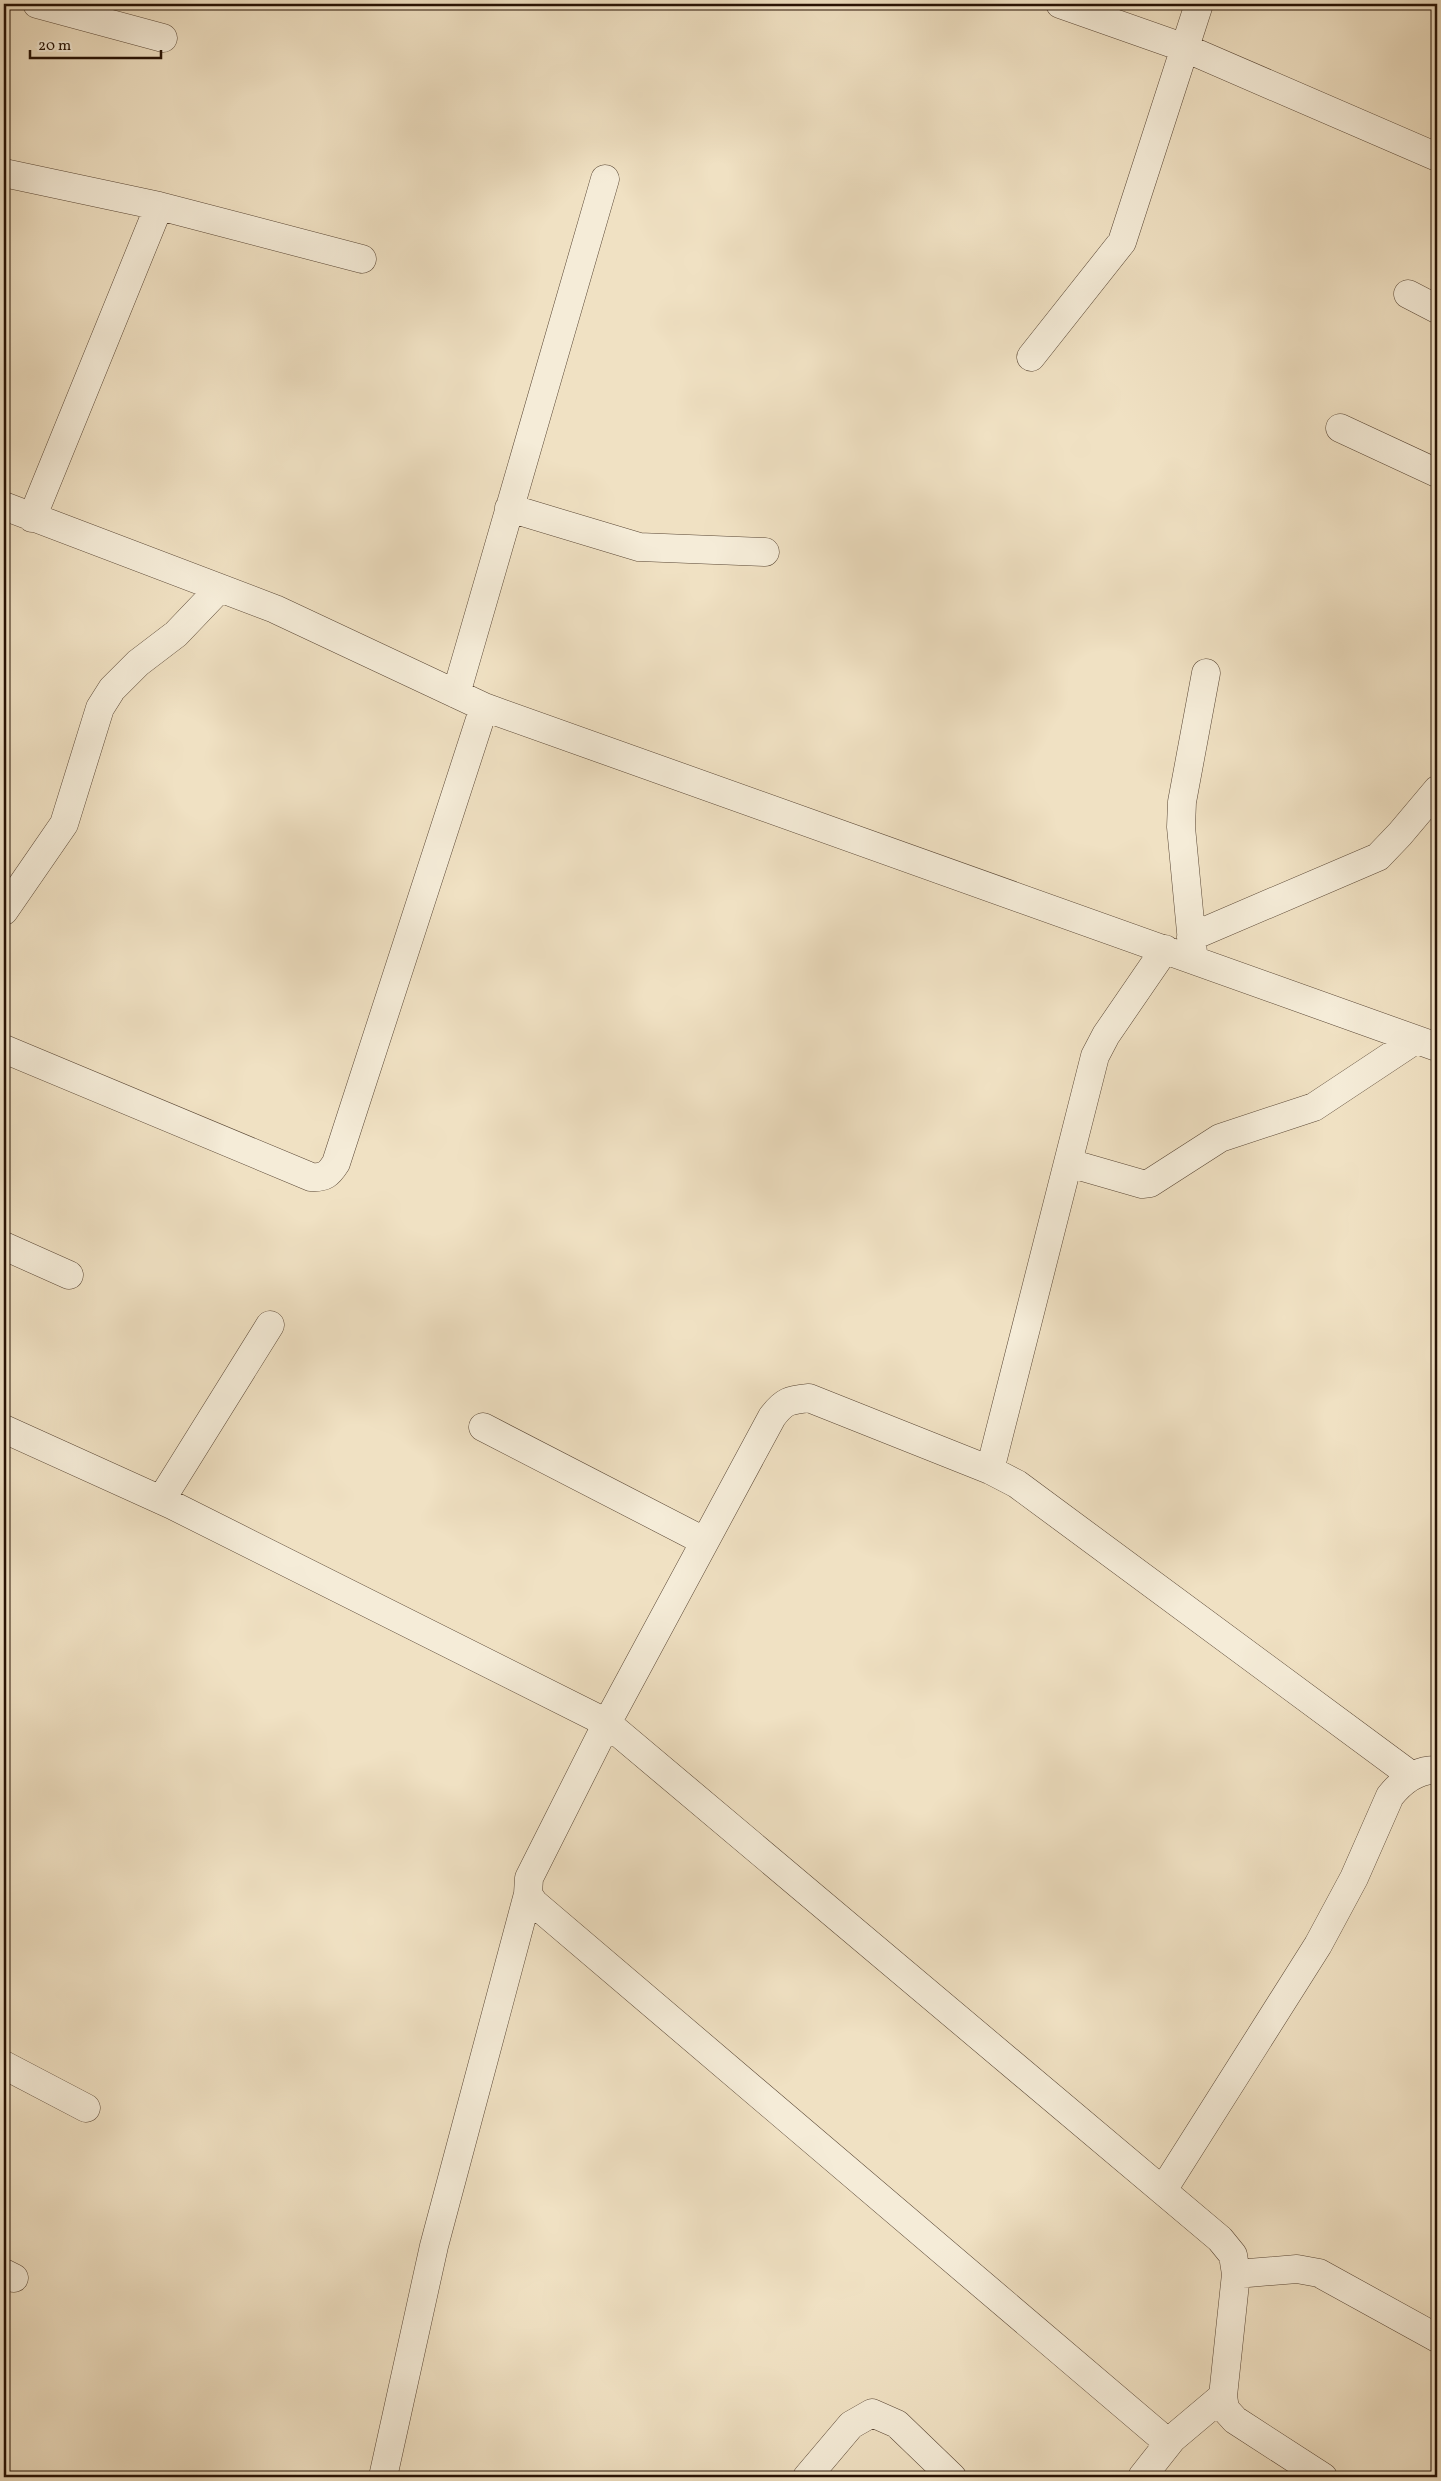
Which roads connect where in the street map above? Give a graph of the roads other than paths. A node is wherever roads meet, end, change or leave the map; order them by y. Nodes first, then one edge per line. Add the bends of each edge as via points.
1 (38, 4) edge
2 (1060, 4) edge
3 (1199, 4) edge
4 (163, 38) dead end
5 (1185, 48) junction
6 (1437, 157) edge
7 (4, 174) edge
8 (605, 179) dead end
9 (159, 206) junction
10 (362, 259) dead end
11 (1408, 294) dead end
12 (1437, 308) edge
13 (1031, 357) dead end
14 (1340, 428) dead end
15 (1437, 473) edge
16 (4, 506) edge
17 (509, 508) junction
18 (32, 518) junction
19 (765, 552) dead end
20 (219, 589) junction
21 (1206, 674) dead end
22 (456, 694) junction
23 (484, 708) junction
24 (1437, 790) edge
25 (4, 911) edge
26 (1192, 948) junction
27 (1165, 949) junction
28 (1426, 1043) edge
29 (4, 1049) edge
30 (1069, 1163) junction
31 (4, 1246) edge
32 (69, 1275) dead end
33 (270, 1325) dead end
34 (483, 1427) dead end
35 (4, 1429) edge
36 (990, 1470) junction
37 (161, 1500) junction
38 (704, 1541) junction
39 (607, 1723) junction
40 (1425, 1773) edge
41 (528, 1894) junction
42 (4, 2065) edge
43 (86, 2108) dead end
44 (1163, 2190) junction
45 (1236, 2274) junction
46 (1437, 2338) edge
47 (1222, 2396) junction
48 (1172, 2439) junction
49 (383, 2477) edge
50 (807, 2477) edge
51 (952, 2477) edge
52 (1142, 2477) edge
53 (1323, 2477) edge

1 - 4 street
2 - 5 street
3 - 5 street
5 - 6 street
5 - 13 street via 1122,242
7 - 9 street
8 - 17 street
9 - 10 street
9 - 18 street
11 - 12 street
14 - 15 street
16 - 18 street
17 - 19 street via 639,547
17 - 22 street
18 - 20 street
20 - 22 street via 275,609
20 - 25 street via 187,624 138,663 112,689 100,708 64,824
21 - 26 street via 1182,802
22 - 23 street
23 - 27 street
23 - 29 street via 336,1163 329,1174 322,1178 311,1177
24 - 26 street via 1378,857
26 - 27 street
26 - 28 street
27 - 30 street via 1100,1046
28 - 30 street via 1314,1107 1220,1138 1150,1183 1142,1184
30 - 36 street
31 - 32 street
33 - 37 street
34 - 38 street
35 - 37 street
36 - 38 street via 809,1398 793,1399 781,1405 772,1417
36 - 40 street via 1024,1490
37 - 39 street
38 - 39 street
39 - 41 street via 529,1878
39 - 44 street
40 - 44 street via 1399,1784 1390,1796 1330,1924
41 - 48 street via 549,1916 1159,2435
41 - 49 street via 434,2246
42 - 43 street
44 - 45 street via 1220,2240 1233,2255
45 - 46 street via 1297,2269 1319,2273
45 - 47 street
47 - 48 street
47 - 53 street via 1225,2409 1235,2420
48 - 52 street
50 - 51 street via 851,2425 872,2413 897,2424

